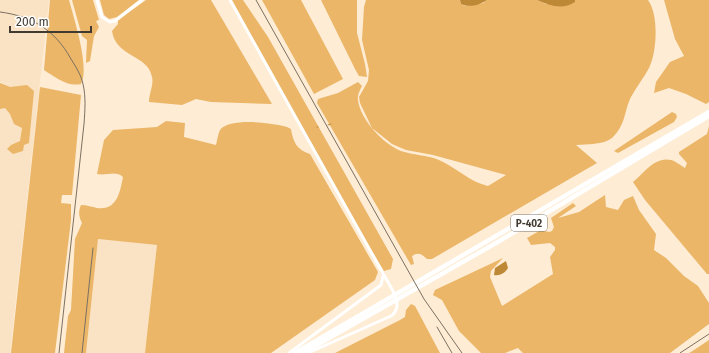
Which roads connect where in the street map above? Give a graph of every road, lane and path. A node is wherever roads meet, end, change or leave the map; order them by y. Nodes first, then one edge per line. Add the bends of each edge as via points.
1 (97, 0) edge
2 (142, 0) edge
3 (230, 0) edge
4 (709, 112) edge
5 (709, 116) edge
6 (378, 266) junction
7 (424, 281) junction
8 (381, 284) junction
9 (393, 291) junction
10 (385, 304) junction
11 (289, 353) edge
12 (295, 353) edge
13 (303, 353) edge
14 (308, 353) edge

1 - 2 street via 102,16 110,22 115,21
3 - 6 street
4 - 7 main road, Р-402
5 - 7 main road, Р-402
6 - 8 street via 384,278
6 - 9 street
7 - 10 main road, Р-402
8 - 9 street via 387,285
8 - 11 street
9 - 14 street via 398,306 394,314
10 - 12 main road, Р-402
10 - 13 main road, Р-402

